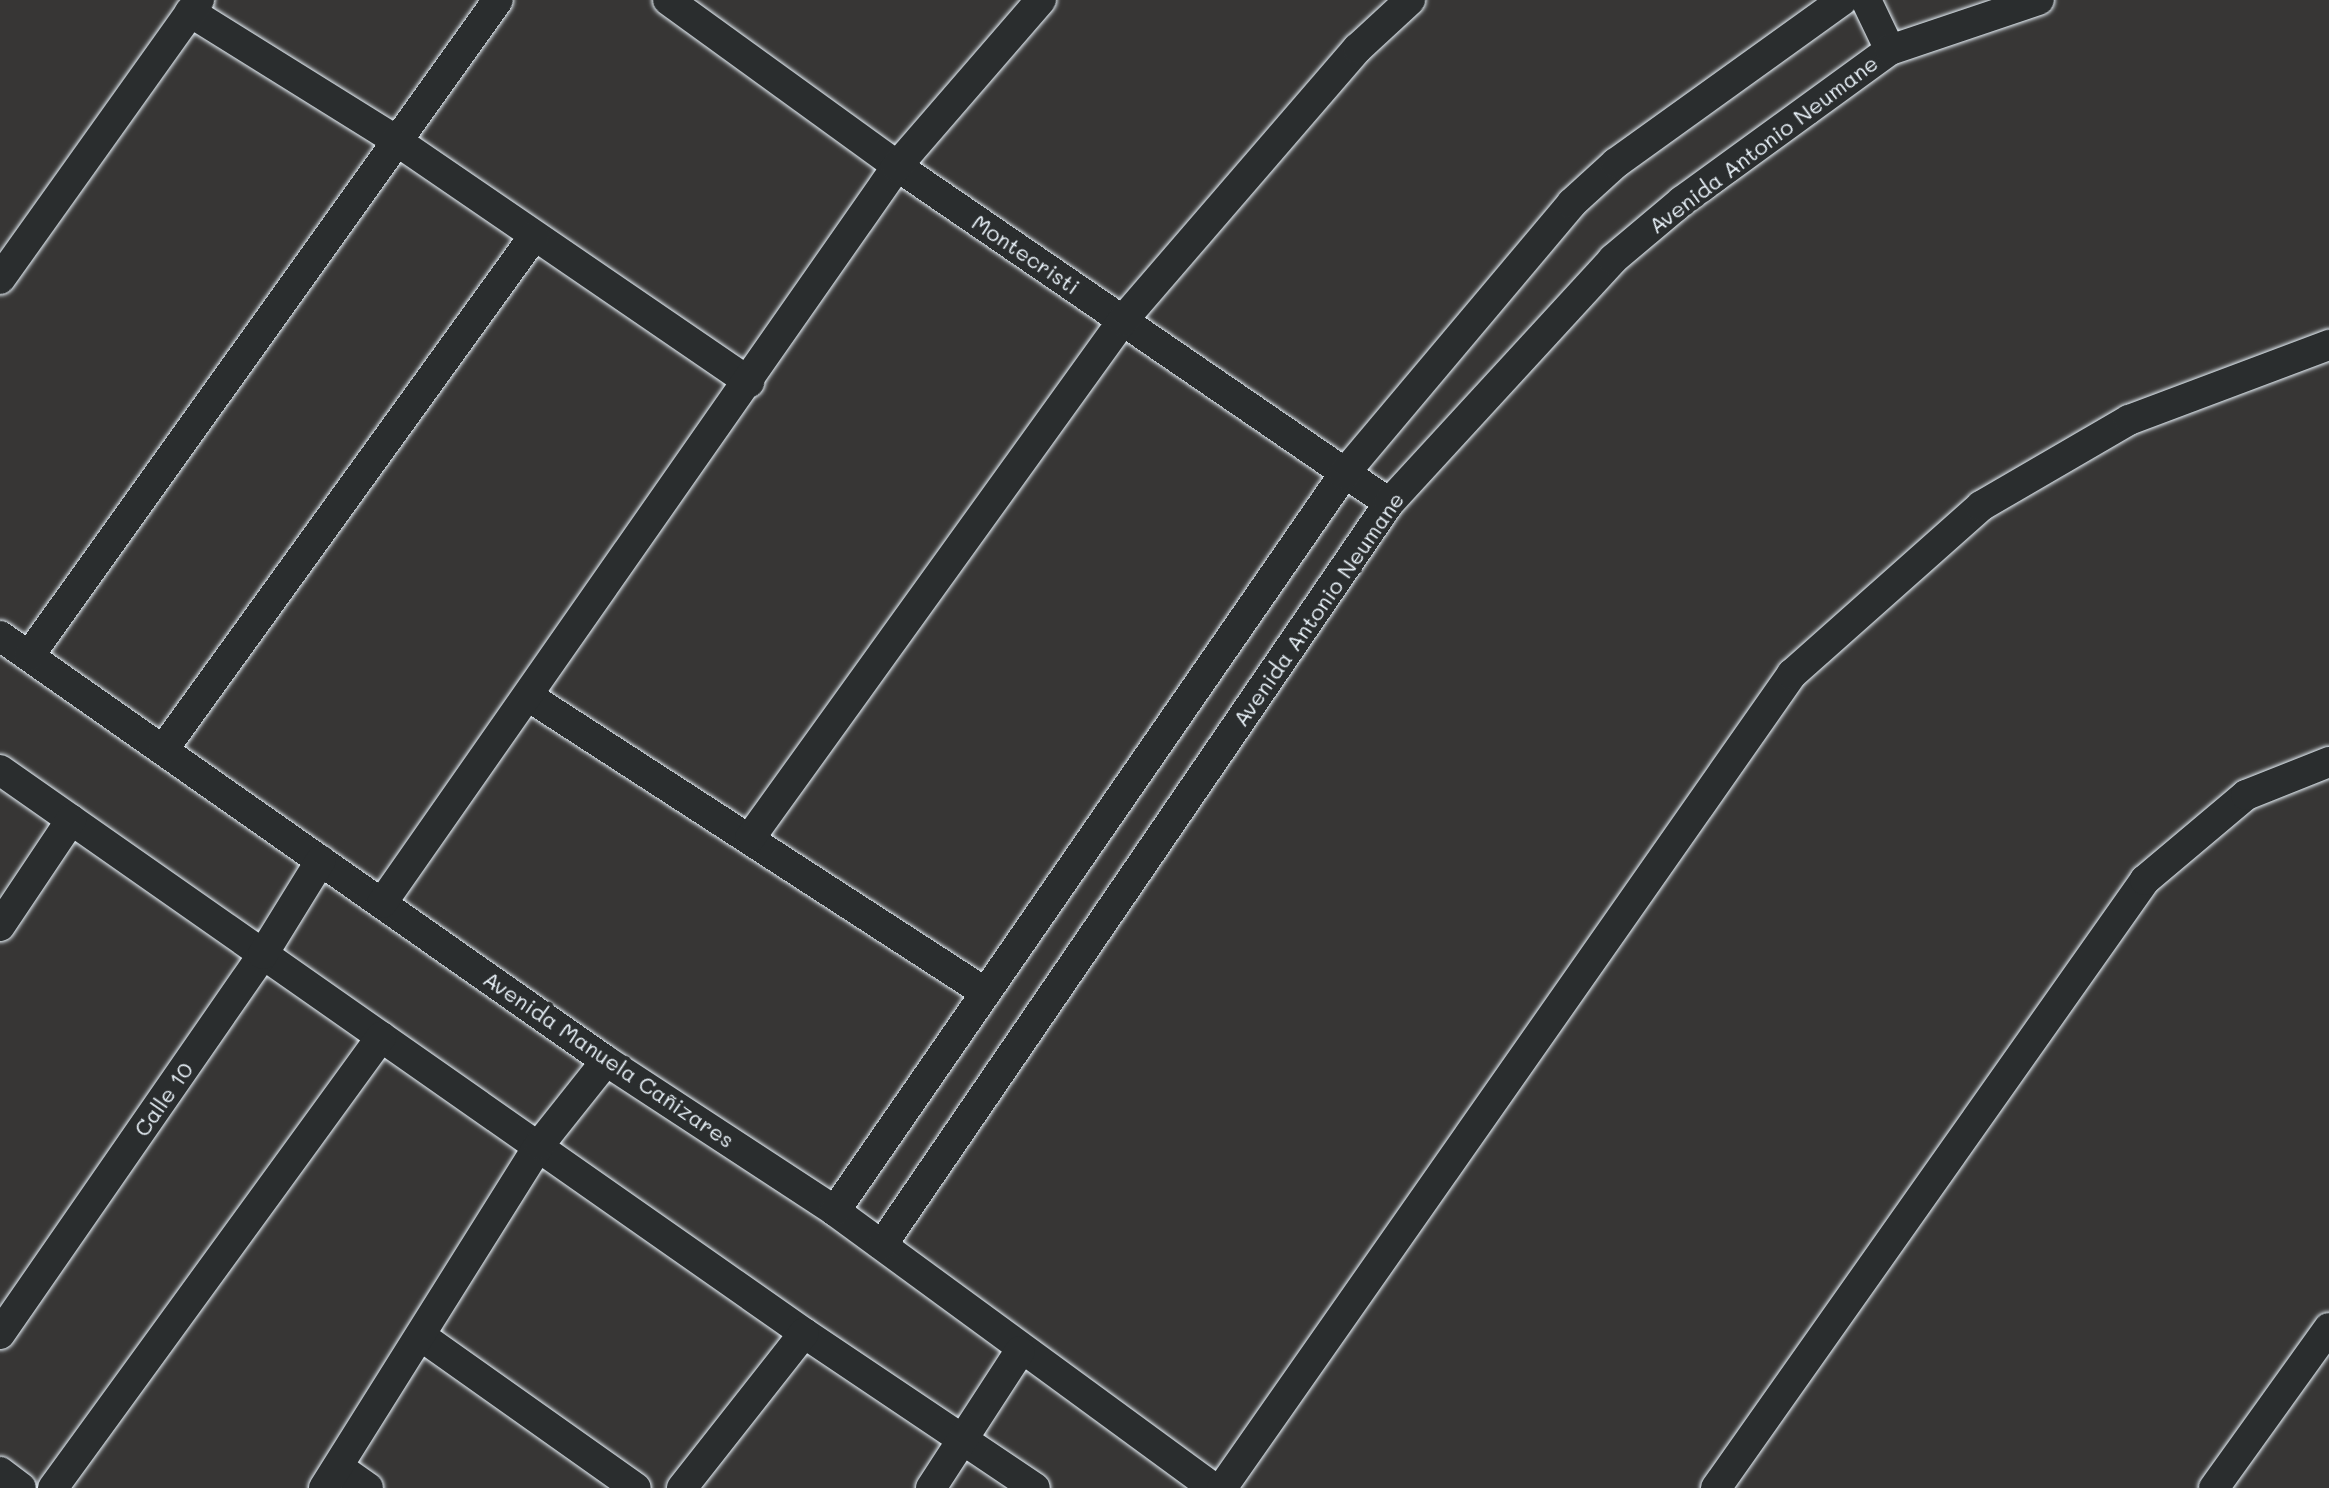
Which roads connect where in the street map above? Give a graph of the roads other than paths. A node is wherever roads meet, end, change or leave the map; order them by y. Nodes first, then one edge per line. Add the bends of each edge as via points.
1 (498, 0) edge
2 (668, 0) edge
3 (1041, 0) edge
4 (1410, 0) edge
5 (1843, 0) edge
6 (1866, 0) edge
7 (2039, 0) edge
8 (195, 6) edge
9 (1890, 50) junction
10 (397, 141) junction
11 (897, 166) junction
12 (534, 236) junction
13 (0, 279) edge
14 (1123, 320) junction
15 (2329, 345) edge
16 (749, 382) junction
17 (1344, 474) junction
18 (1389, 503) junction
19 (0, 636) edge
20 (29, 656) junction
21 (528, 696) junction
22 (163, 750) junction
23 (2329, 762) edge
24 (0, 770) edge
25 (71, 820) junction
26 (750, 838) junction
27 (321, 860) junction
28 (382, 903) junction
29 (0, 926) edge
30 (263, 954) junction
31 (983, 991) junction
32 (381, 1037) junction
33 (597, 1072) junction
34 (547, 1135) junction
35 (835, 1211) junction
36 (882, 1245) junction
37 (2329, 1328) edge
38 (804, 1333) junction
39 (0, 1334) edge
40 (421, 1336) junction
41 (1020, 1351) junction
42 (966, 1431) junction
43 (0, 1472) edge
44 (332, 1478) edge
45 (21, 1488) edge
46 (53, 1488) edge
47 (368, 1488) edge
48 (636, 1488) edge
49 (682, 1488) edge
50 (931, 1488) edge
51 (1035, 1488) edge
52 (1213, 1488) edge
53 (1222, 1488) edge
54 (1716, 1488) edge
55 (2214, 1488) edge

1 - 10 street
2 - 11 street, Montecristi
3 - 11 street
4 - 14 street via 1358,48
5 - 17 street via 1616,163 1572,203
6 - 9 street
7 - 9 street, Avenida Antonio Neumane
8 - 10 street
8 - 13 street
9 - 18 street, Avenida Antonio Neumane via 1682,201 1613,259
10 - 12 street
10 - 20 street
11 - 14 street, Montecristi
11 - 16 street
12 - 16 street
12 - 22 street
14 - 17 street, Montecristi
14 - 26 street
15 - 53 street via 2129,420 1981,506 1792,674
16 - 21 street
17 - 18 street, Montecristi
17 - 31 street
18 - 36 street, Avenida Antonio Neumane
19 - 20 street, Avenida Manuela Cañizares
20 - 22 street, Avenida Manuela Cañizares
21 - 26 street
21 - 28 street
22 - 27 street, Avenida Manuela Cañizares
23 - 54 street via 2246,795 2145,880
24 - 25 street
25 - 29 street
25 - 30 street
26 - 31 street
27 - 28 street, Avenida Manuela Cañizares
27 - 30 street, Calle 10
28 - 33 street, Avenida Manuela Cañizares
30 - 32 street
30 - 39 street, Calle 10
31 - 35 street
32 - 34 street
32 - 46 street
33 - 34 street
33 - 35 street, Avenida Manuela Cañizares
34 - 38 street
34 - 40 street
35 - 36 street, Avenida Manuela Cañizares
36 - 41 street, Avenida Manuela Cañizares
37 - 55 street
38 - 42 street
38 - 49 street
40 - 44 street
40 - 48 street
41 - 42 street
41 - 52 street, Avenida Manuela Cañizares
42 - 50 street
42 - 51 street
43 - 45 street
44 - 47 street

